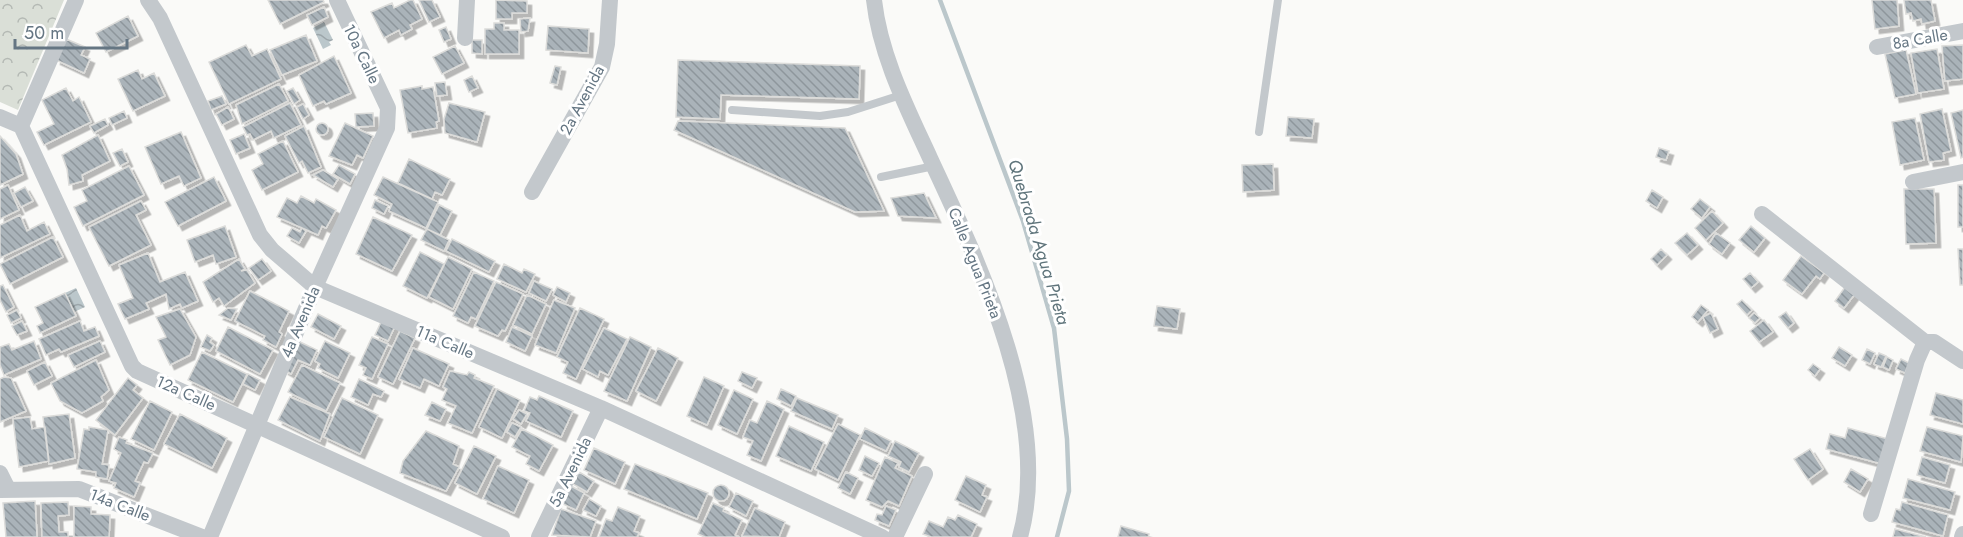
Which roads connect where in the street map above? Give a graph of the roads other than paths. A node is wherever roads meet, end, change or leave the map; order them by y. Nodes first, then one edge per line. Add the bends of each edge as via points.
1 (76, 0) edge
2 (148, 0) edge
3 (337, 0) edge
4 (467, 0) edge
5 (610, 0) edge
6 (874, 0) edge
7 (1278, 0) edge
8 (1963, 32) edge
9 (465, 38) dead end
10 (1877, 47) dead end
11 (901, 95) junction
12 (388, 108) joint
13 (732, 110) dead end
14 (0, 117) edge
15 (21, 126) junction
16 (1259, 132) dead end
17 (934, 166) junction
18 (1963, 172) edge
19 (881, 177) dead end
20 (1913, 182) dead end
21 (532, 192) dead end
22 (1762, 214) dead end
23 (315, 287) junction
24 (1925, 342) junction
25 (1963, 361) edge
26 (601, 408) junction
27 (257, 425) junction
28 (0, 473) edge
29 (925, 474) dead end
30 (4, 490) edge
31 (1871, 514) dead end
32 (202, 537) edge
33 (210, 537) edge
34 (502, 537) edge
35 (538, 537) edge
36 (882, 537) edge
37 (895, 537) edge
38 (1020, 537) edge

1 - 15 street
2 - 23 street, 11a Calle via 160,18 260,236
3 - 12 street, 10a Calle
4 - 9 street
5 - 21 street, 2a Avenida via 602,67
6 - 11 street, Calle Agua Prieta via 882,40
7 - 16 lane
8 - 10 street, 8a Calle
11 - 13 lane via 848,112 820,116
11 - 17 street, Calle Agua Prieta
12 - 23 street, 4a Avenida via 387,128
14 - 15 street
15 - 27 street, 12a Calle via 132,366
17 - 19 lane
17 - 38 street, Calle Agua Prieta via 986,285 1021,400 1027,486
18 - 20 street
22 - 24 street
23 - 26 street, 11a Calle
23 - 27 street, 4a Avenida
24 - 25 street via 1934,342
24 - 31 street
26 - 35 street, 5a Avenida
26 - 36 street, 11a Calle
27 - 33 street, 4a Avenida
27 - 34 street, 12a Calle
28 - 30 street
29 - 37 street
30 - 32 street, 14a Calle via 79,489

